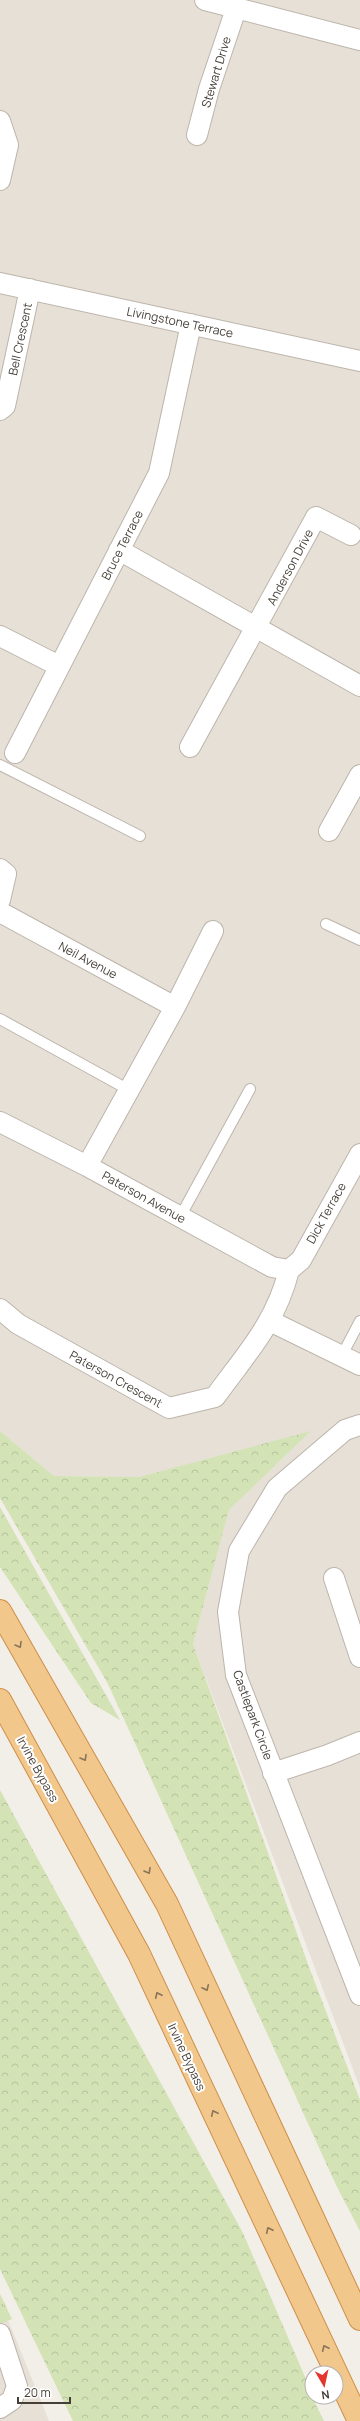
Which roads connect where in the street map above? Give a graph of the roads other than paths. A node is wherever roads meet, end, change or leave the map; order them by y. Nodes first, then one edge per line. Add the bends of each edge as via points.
1 (205, 0) edge
2 (236, 9) junction
3 (360, 40) edge
4 (0, 121) edge
5 (198, 135) dead end
6 (0, 180) edge
7 (0, 283) edge
8 (30, 289) junction
9 (191, 324) junction
10 (360, 361) edge
11 (0, 410) edge
12 (351, 535) dead end
13 (119, 550) junction
14 (256, 629) junction
15 (0, 636) edge
16 (59, 666) junction
17 (360, 686) edge
18 (190, 747) dead end
19 (7, 762) edge
20 (360, 775) edge
21 (329, 831) dead end
22 (140, 836) dead end
23 (0, 869) edge
24 (0, 900) edge
25 (0, 912) edge
26 (326, 924) dead end
27 (213, 931) dead end
28 (360, 940) edge
29 (175, 1007) junction
30 (0, 1019) edge
31 (250, 1089) dead end
32 (129, 1090) junction
33 (0, 1122) edge
34 (360, 1154) edge
35 (87, 1166) junction
36 (180, 1216) junction
37 (289, 1270) junction
38 (0, 1309) edge
39 (270, 1321) junction
40 (360, 1321) edge
41 (342, 1355) junction
42 (360, 1365) edge
43 (360, 1425) edge
44 (334, 1578) dead end
45 (0, 1611) edge
46 (360, 1657) edge
47 (0, 1700) edge
48 (360, 1742) edge
49 (273, 1773) junction
50 (360, 1995) edge
51 (360, 2319) edge
52 (0, 2334) edge
53 (0, 2408) edge
54 (359, 2421) edge

1 - 2 street
2 - 3 street
2 - 5 street, Stewart Drive via 209,89
4 - 6 street via 8,145
7 - 8 street, Livingstone Terrace
8 - 9 street, Livingstone Terrace
8 - 11 street, Bell Crescent via 5,406
9 - 10 street, Livingstone Terrace
9 - 13 street, Bruce Terrace via 159,473
12 - 14 street, Anderson Drive via 316,517
13 - 14 street
13 - 16 street, Bruce Terrace
14 - 17 street
14 - 18 street, Anderson Drive
15 - 16 street
16 - 19 street, Bruce Terrace
19 - 22 lane
20 - 21 street
23 - 24 street via 6,874
25 - 29 street, Neil Avenue
26 - 28 lane
27 - 29 street
29 - 32 street
30 - 32 lane
31 - 36 lane
32 - 35 street
33 - 35 street, Paterson Avenue
34 - 37 street, Dick Terrace via 300,1260
35 - 36 street, Paterson Avenue
36 - 37 street, Paterson Avenue via 272,1267
37 - 39 street, Paterson Crescent via 282,1295
38 - 39 street, Paterson Crescent via 18,1324 169,1408 215,1397
39 - 41 street
40 - 41 lane
41 - 42 street
43 - 49 street, Castlepark Circle via 345,1430 277,1488 239,1551 228,1612 236,1675
44 - 46 street
45 -> 51 highway via 167,1904
54 -> 47 highway, Irvine Bypass via 139,1954
48 - 49 street
49 - 50 street, Castlepark Circle
52 - 53 street via 18,2386 12,2400

